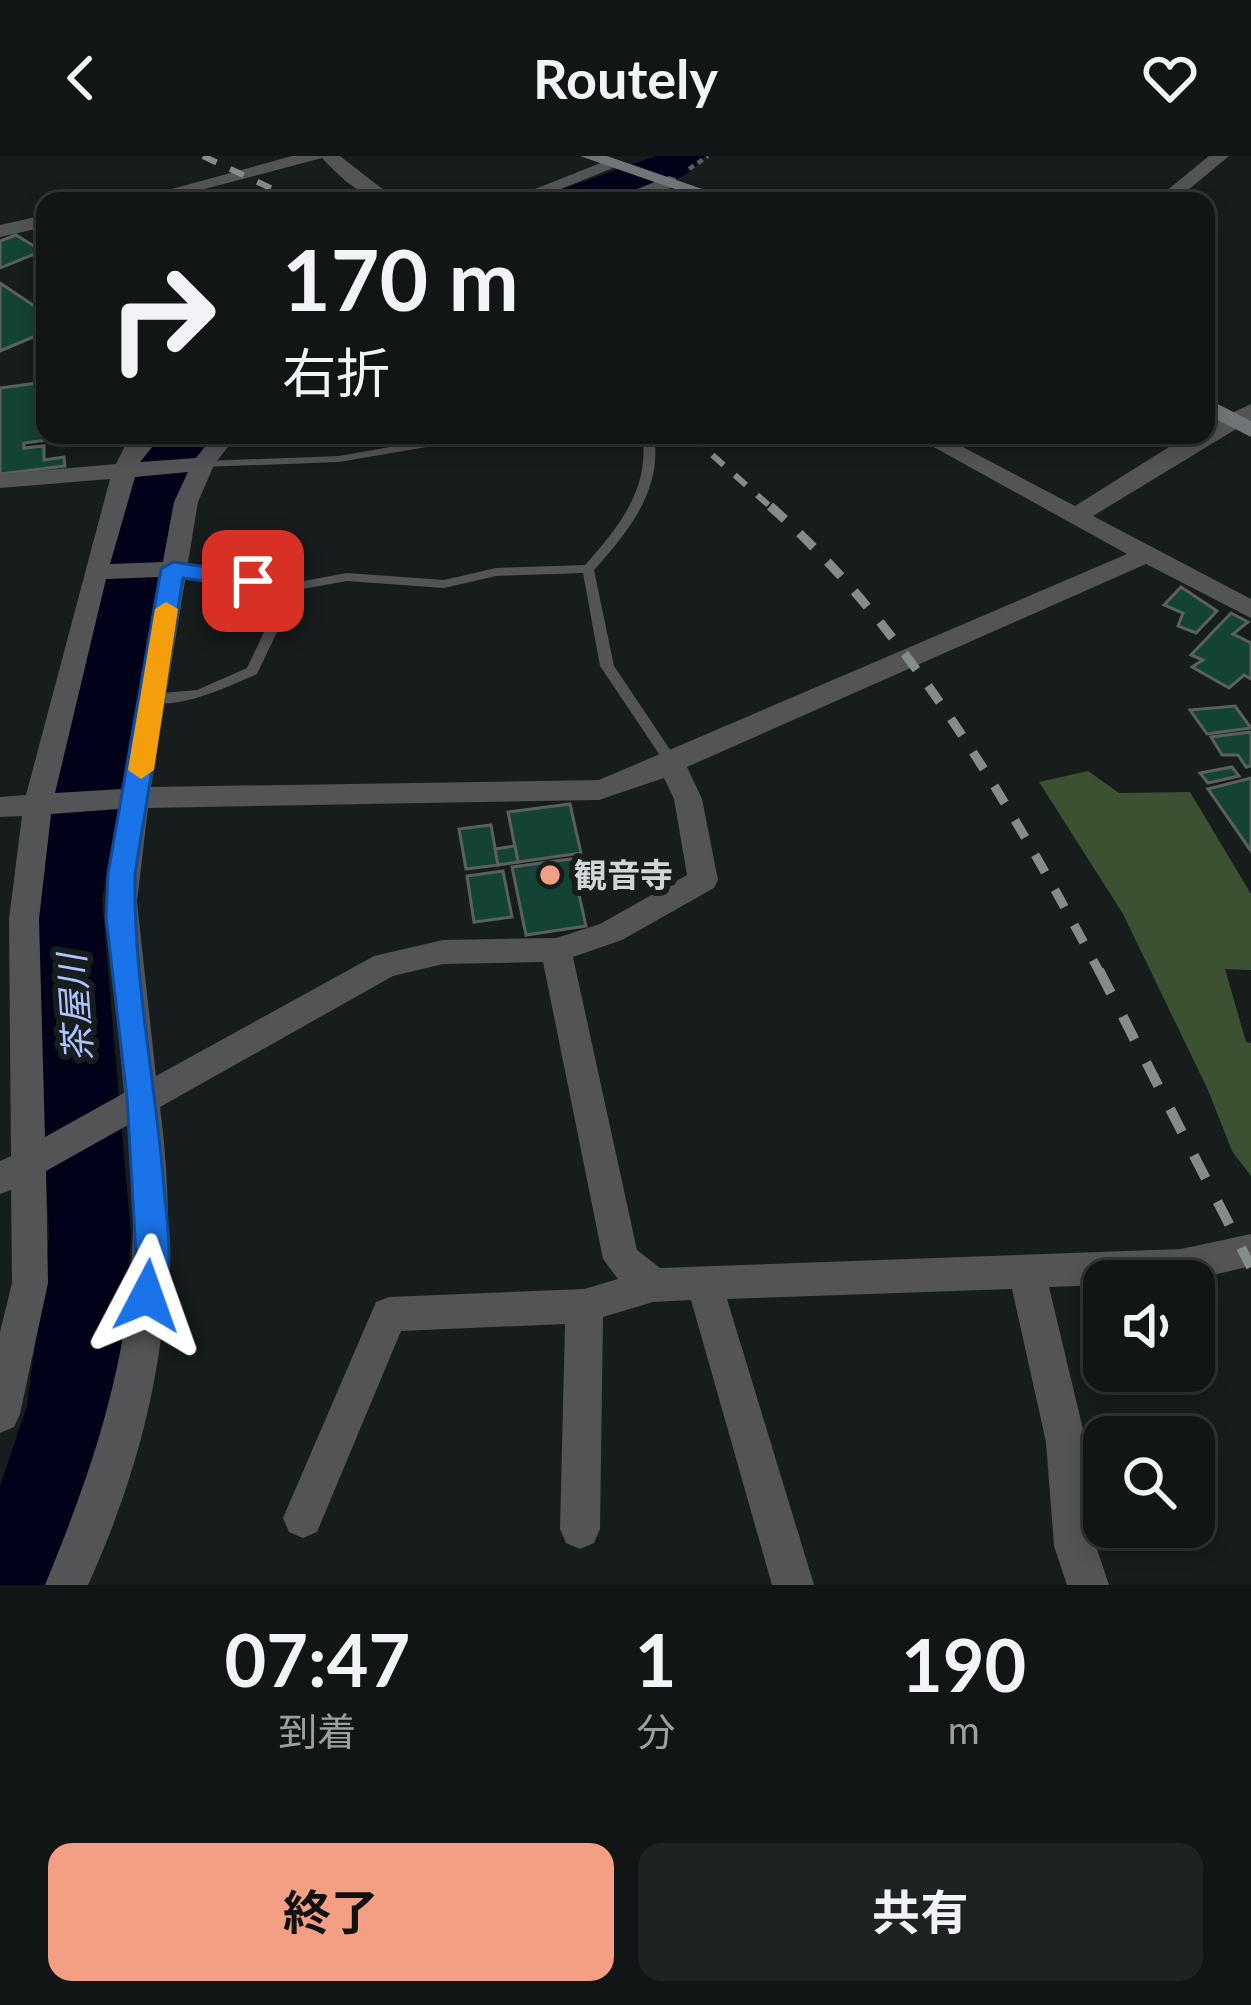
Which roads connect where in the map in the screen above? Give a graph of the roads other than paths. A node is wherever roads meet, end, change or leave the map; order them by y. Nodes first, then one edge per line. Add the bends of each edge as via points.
1 (314, 156) edge
2 (330, 156) edge
3 (590, 156) edge
4 (1220, 156) edge
5 (614, 164) junction
6 (669, 182) junction
7 (172, 192) edge
8 (373, 192) edge
9 (538, 192) edge
10 (642, 192) edge
11 (700, 192) edge
12 (1174, 192) edge
13 (36, 223) edge
14 (0, 232) edge
15 (1215, 409) edge
16 (1244, 420) edge
17 (1215, 431) edge
18 (217, 444) edge
19 (426, 444) edge
20 (651, 444) edge
21 (940, 444) edge
22 (1191, 444) edge
23 (140, 456) edge
24 (198, 464) junction
25 (0, 481) edge
26 (1078, 515) junction
27 (1150, 553) junction
28 (166, 569) junction
29 (589, 569) junction
30 (101, 572) junction
31 (292, 587) junction
32 (1251, 610) edge
33 (152, 699) junction
34 (670, 760) junction
35 (129, 799) junction
36 (48, 803) junction
37 (0, 807) edge
38 (556, 950) junction
39 (136, 1101) junction
40 (27, 1165) edge
41 (1251, 1250) edge
42 (1027, 1272) junction
43 (704, 1283) junction
44 (652, 1285) junction
45 (584, 1306) junction
46 (0, 1414) edge
47 (303, 1518) dead end
48 (580, 1529) dead end
49 (66, 1585) edge
50 (793, 1585) edge
51 (1088, 1585) edge

1 - 7 street
2 - 8 street
3 - 5 main road
4 - 12 street
5 - 6 main road
5 - 9 street
6 - 10 street
6 - 11 main road
13 - 14 street
15 - 16 main road
16 - 17 street
18 - 24 street
19 - 24 lane via 338,459
20 - 29 lane via 652,467 624,531
21 - 26 street
22 - 26 street
23 - 24 street
23 - 25 street
23 - 30 street
24 - 28 street
26 - 27 street
27 - 32 street
27 - 34 street
28 - 30 street
28 - 31 lane
28 - 33 street
29 - 31 lane via 496,572 444,584 346,577
29 - 34 lane via 608,666
30 - 36 street
31 - 33 lane via 252,671 199,694
33 - 35 street
34 - 35 street via 599,790
34 - 38 street via 688,799 703,880 611,932
35 - 36 street
35 - 39 street via 120,917
36 - 37 street
36 - 40 street via 24,919
38 - 39 street via 443,952 386,965
38 - 44 street via 621,1258
39 - 40 street
39 - 49 street via 153,1254 136,1379 92,1533
40 - 46 street via 30,1283
41 - 42 street via 1181,1266
42 - 43 street
42 - 51 street
43 - 44 street
43 - 50 street
44 - 45 street
45 - 47 street via 388,1314
45 - 48 street

